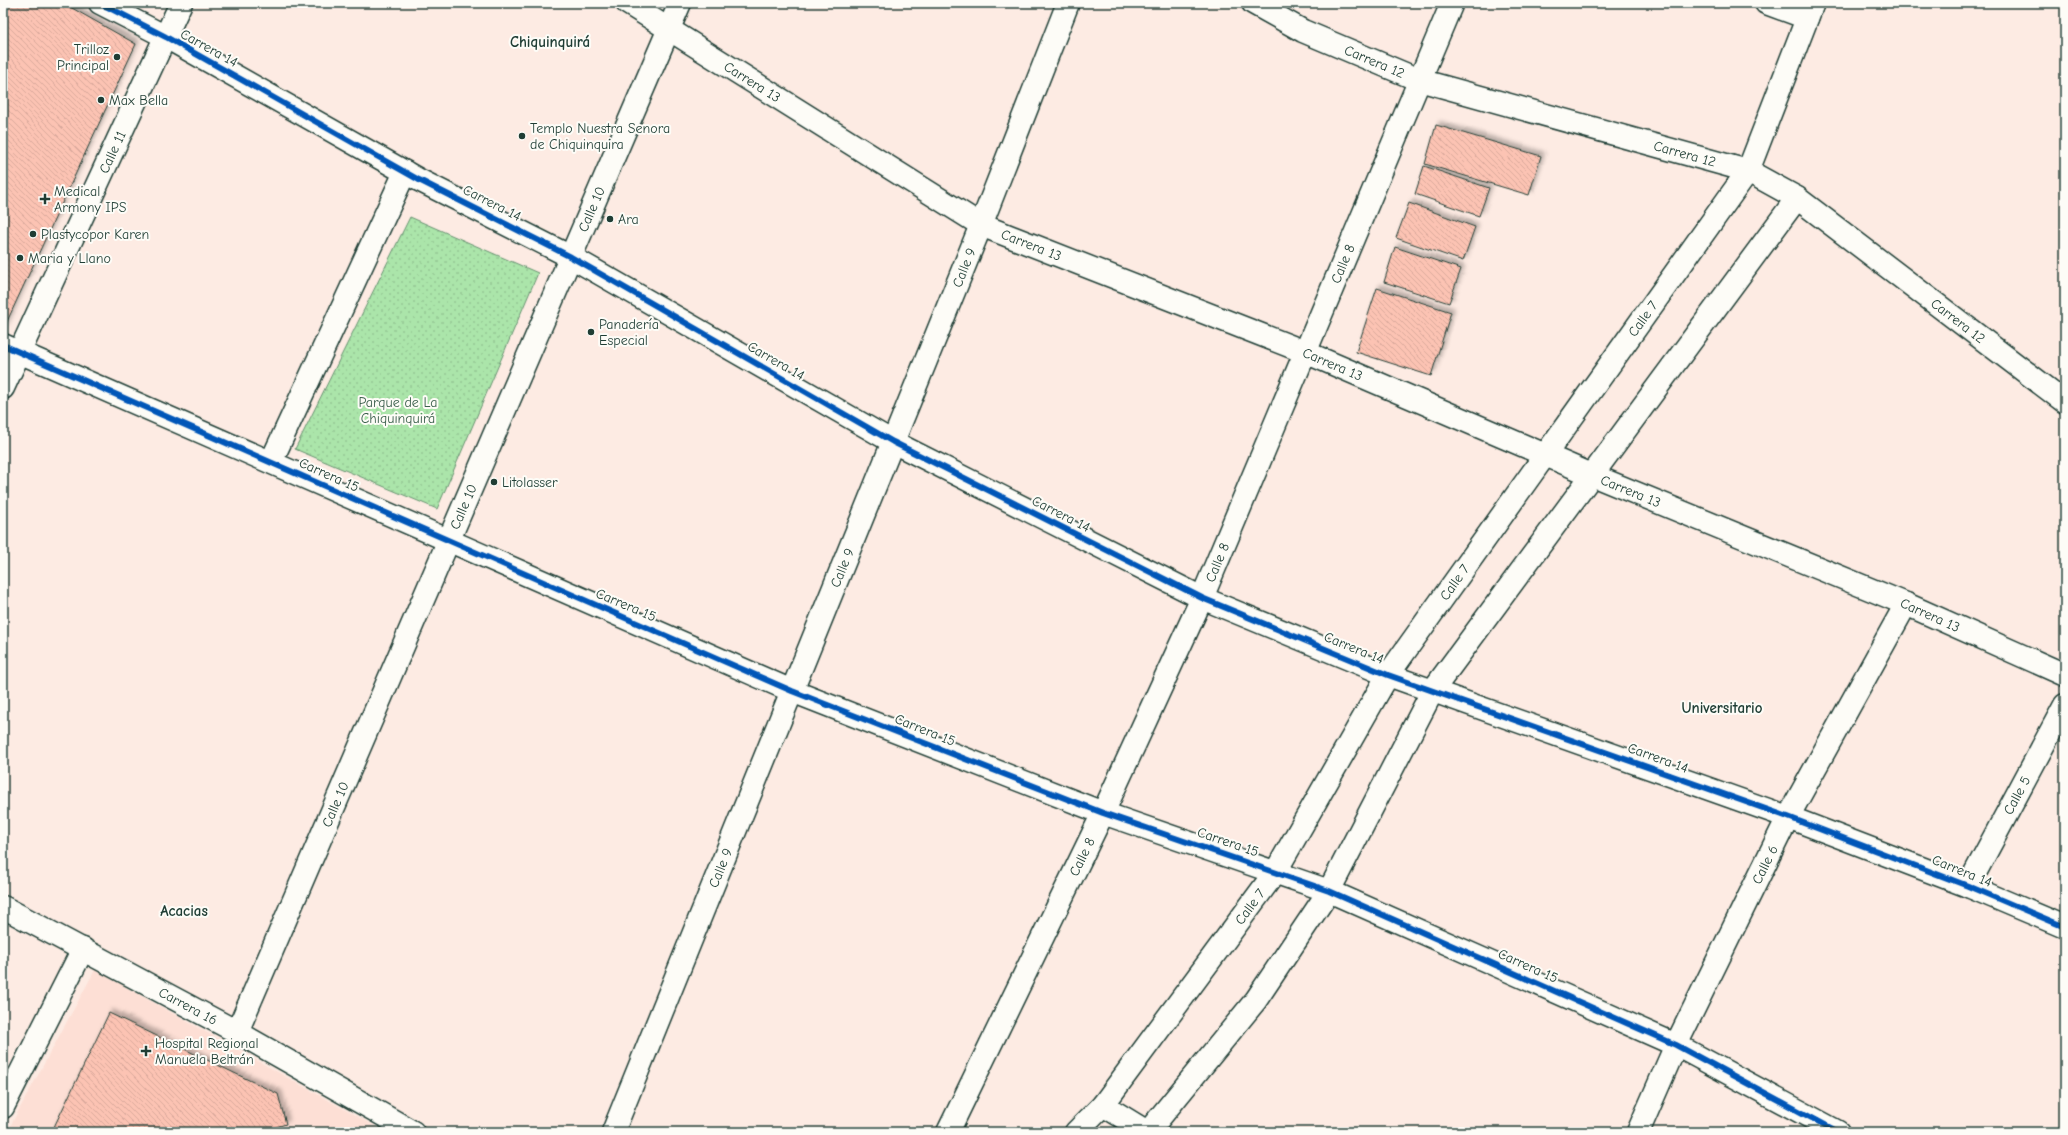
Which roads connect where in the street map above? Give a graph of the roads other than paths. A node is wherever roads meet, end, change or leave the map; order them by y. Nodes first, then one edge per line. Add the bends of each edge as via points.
1 (100, 3) edge
2 (182, 3) edge
3 (627, 3) edge
4 (680, 3) edge
5 (1068, 3) edge
6 (1253, 3) edge
7 (1452, 3) edge
8 (1766, 3) edge
9 (1810, 11) edge
10 (670, 28) junction
11 (166, 37) junction
12 (1419, 80) junction
13 (1748, 171) junction
14 (405, 172) junction
15 (1797, 198) junction
16 (981, 225) junction
17 (571, 256) junction
18 (12, 348) edge
19 (1305, 352) junction
20 (3, 388) edge
21 (2065, 402) edge
22 (893, 442) junction
23 (1545, 455) junction
24 (271, 462) junction
25 (1592, 475) junction
26 (449, 542) junction
27 (1202, 598) junction
28 (1906, 604) junction
29 (1388, 675) junction
30 (2065, 675) edge
31 (1433, 690) junction
32 (792, 691) junction
33 (2065, 705) edge
34 (1103, 813) junction
35 (1788, 817) junction
36 (1276, 871) junction
37 (1968, 886) junction
38 (1329, 891) junction
39 (3, 907) edge
40 (2065, 927) edge
41 (83, 949) junction
42 (237, 1032) junction
43 (1676, 1045) junction
44 (1103, 1105) junction
45 (3, 1106) edge
46 (413, 1132) edge
47 (613, 1132) edge
48 (948, 1132) edge
49 (1076, 1132) edge
50 (1147, 1132) edge
51 (1638, 1132) edge
52 (1838, 1132) edge

1 - 11 street, Carrera 14
2 - 11 street, Calle 11
3 - 10 street, Carrera 13
4 - 10 street, Calle 10
5 - 16 street, Calle 9
6 - 12 street, Carrera 12 via 1304,31
7 - 12 street, Calle 8
8 - 9 street
9 - 13 street, Calle 7
10 - 16 street, Carrera 13
10 - 17 street, Calle 10
11 - 14 street, Carrera 14
11 - 18 street, Calle 11
12 - 13 street, Carrera 12
12 - 19 street, Calle 8
13 - 15 street, Carrera 12
13 - 23 street, Calle 7
14 - 17 street, Carrera 14
14 - 24 street
15 - 21 street, Carrera 12
15 - 25 street
16 - 19 street, Carrera 13
16 - 22 street, Calle 9
17 - 22 street, Carrera 14
17 - 26 street, Calle 10
18 - 20 street, Calle 11
18 - 24 street, Carrera 15
19 - 23 street, Carrera 13
19 - 27 street, Calle 8
22 - 27 street, Carrera 14
22 - 32 street, Calle 9
23 - 25 street, Carrera 13
23 - 29 street, Calle 7
24 - 26 street, Carrera 15
25 - 28 street, Carrera 13
25 - 31 street
26 - 32 street, Carrera 15
26 - 42 street, Calle 10
27 - 29 street, Carrera 14
27 - 34 street, Calle 8
28 - 30 street, Carrera 13
28 - 35 street, Calle 6
29 - 31 street, Carrera 14
29 - 36 street, Calle 7
31 - 35 street, Carrera 14
31 - 38 street
32 - 34 street, Carrera 15
32 - 47 street, Calle 9
33 - 37 street, Calle 5
34 - 36 street, Carrera 15
34 - 48 street, Calle 8
35 - 37 street, Carrera 14
35 - 43 street, Calle 6
36 - 38 street, Carrera 15
36 - 44 street, Calle 7
37 - 40 street, Carrera 14
38 - 43 street, Carrera 15
38 - 50 street via 1256,1000
39 - 41 street, Carrera 16
41 - 42 street, Carrera 16
41 - 45 street
42 - 46 street, Carrera 16
43 - 51 street, Calle 6
43 - 52 street, Carrera 15
44 - 49 street, Calle 7
44 - 50 street

